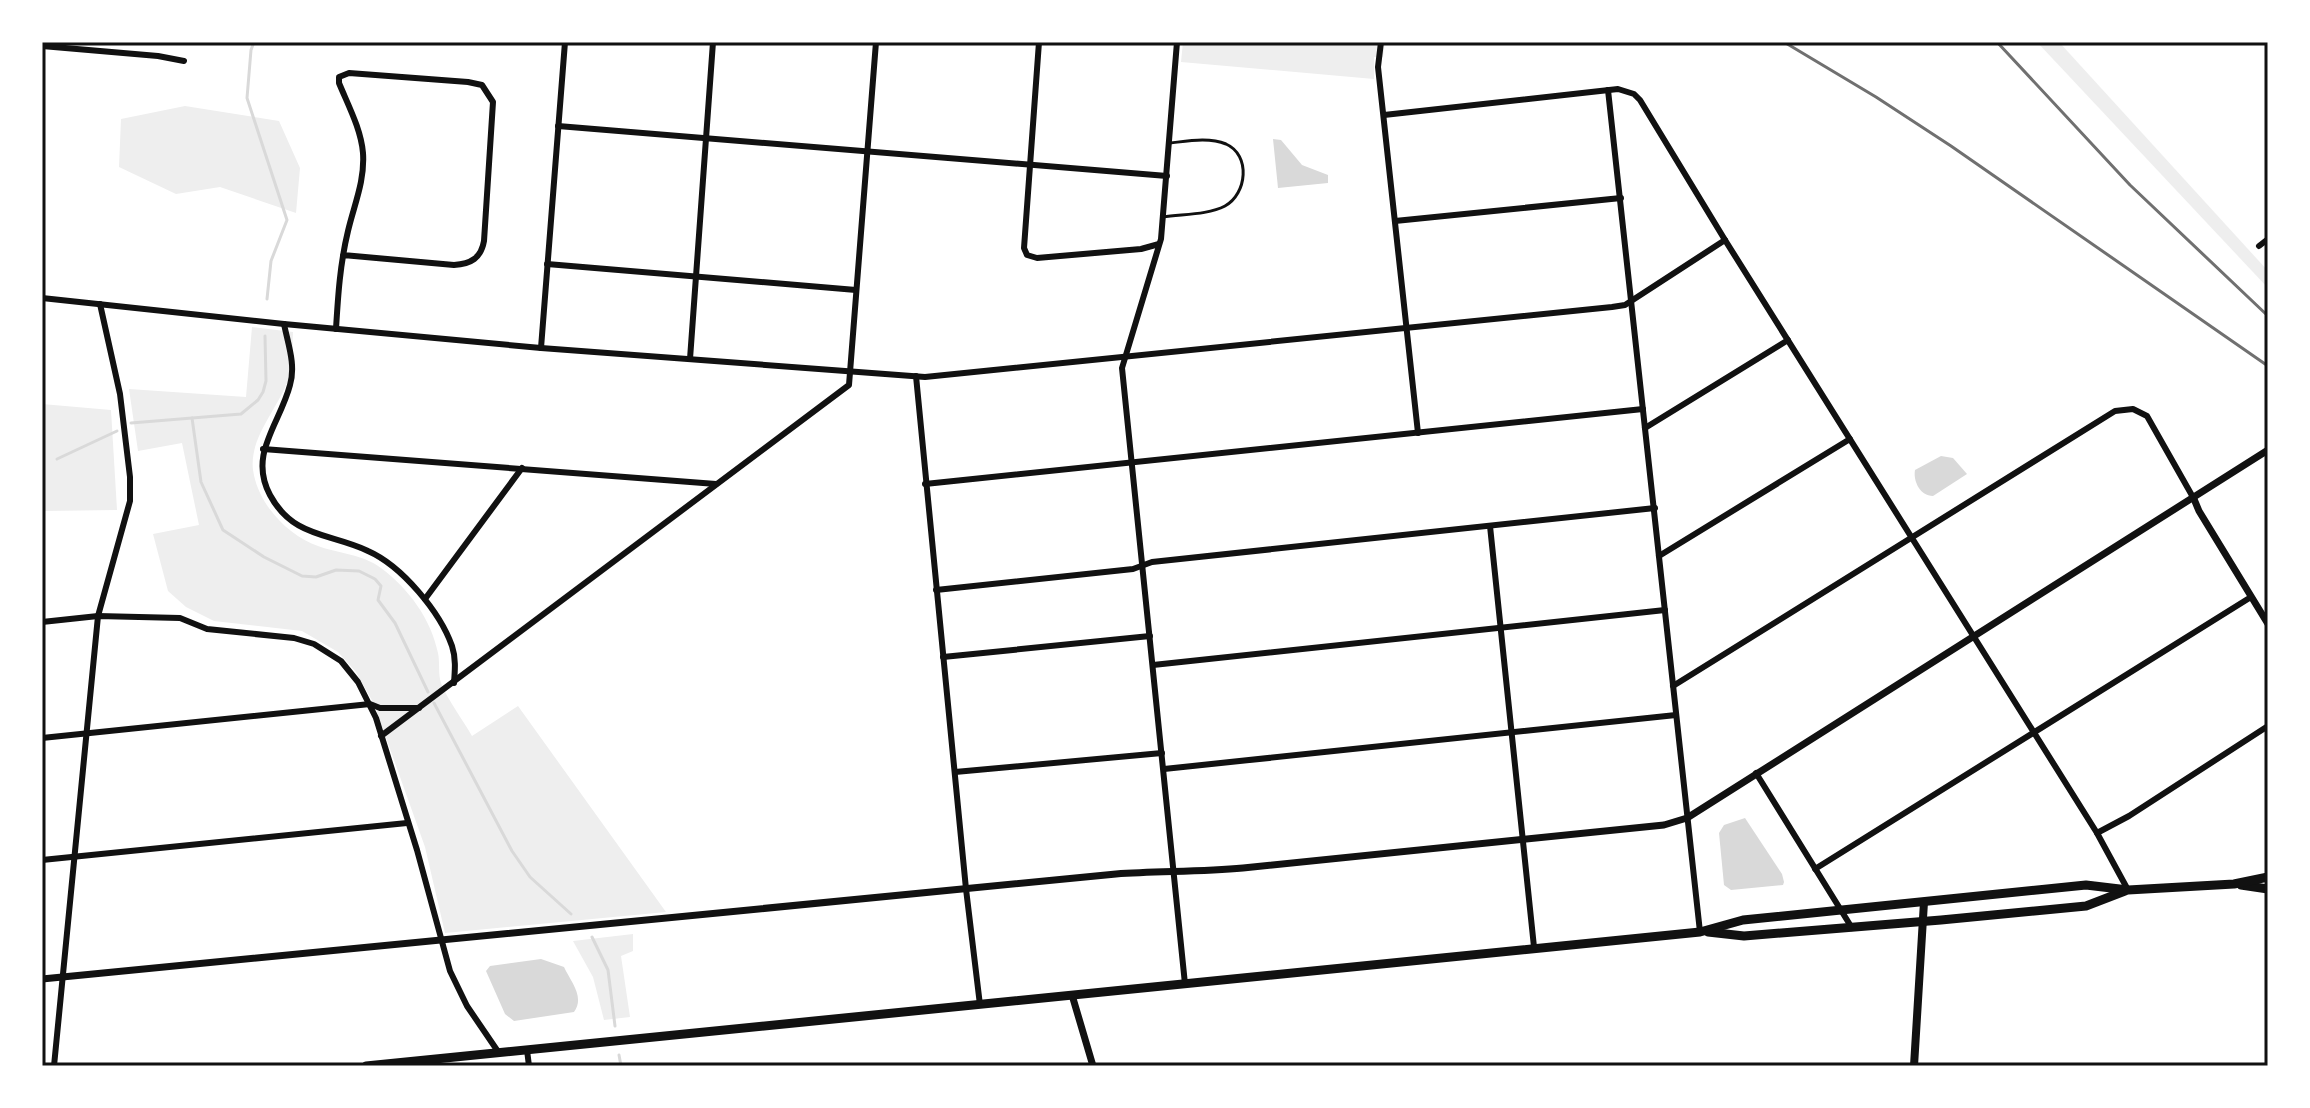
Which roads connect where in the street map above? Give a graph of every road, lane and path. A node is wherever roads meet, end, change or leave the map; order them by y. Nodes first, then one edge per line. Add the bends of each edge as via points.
1 (565, 42) edge
2 (713, 42) edge
3 (876, 42) edge
4 (1039, 42) edge
5 (1177, 42) edge
6 (1381, 42) edge
7 (42, 46) edge
8 (184, 61) dead end
9 (1608, 90) junction
10 (1384, 115) junction
11 (558, 126) junction
12 (706, 139) junction
13 (1170, 143) junction
14 (867, 151) junction
15 (1030, 163) junction
16 (1167, 176) junction
17 (1621, 198) junction
18 (1163, 217) junction
19 (1395, 221) junction
20 (2268, 239) edge
21 (1725, 240) junction
22 (1159, 244) junction
23 (2259, 246) dead end
24 (343, 255) junction
25 (547, 264) junction
26 (696, 276) junction
27 (856, 290) junction
28 (42, 298) edge
29 (1632, 301) junction
30 (100, 304) junction
31 (284, 324) junction
32 (1407, 328) junction
33 (336, 329) junction
34 (1788, 340) junction
35 (541, 348) junction
36 (1125, 357) junction
37 (690, 359) junction
38 (851, 371) junction
39 (916, 376) junction
40 (1643, 409) junction
41 (1645, 428) junction
42 (1418, 433) junction
43 (1850, 439) junction
44 (263, 449) junction
45 (2268, 450) edge
46 (1133, 462) junction
47 (522, 468) junction
48 (716, 484) junction
49 (925, 484) junction
50 (2194, 499) junction
51 (1655, 508) junction
52 (1490, 526) junction
53 (1912, 538) junction
54 (1659, 556) junction
55 (1144, 566) junction
56 (936, 590) junction
57 (2251, 597) junction
58 (425, 599) junction
59 (1665, 610) junction
60 (98, 616) junction
61 (42, 622) edge
62 (2268, 624) edge
63 (1500, 628) junction
64 (1150, 636) junction
65 (1974, 636) junction
66 (943, 657) junction
67 (1153, 665) junction
68 (454, 683) junction
69 (1673, 686) junction
70 (370, 704) junction
71 (419, 708) junction
72 (1676, 715) junction
73 (2268, 726) edge
74 (1511, 733) junction
75 (87, 734) junction
76 (2034, 734) junction
77 (381, 736) junction
78 (42, 738) edge
79 (1162, 753) junction
80 (1164, 769) junction
81 (955, 772) junction
82 (1756, 773) junction
83 (1687, 818) junction
84 (407, 823) junction
85 (2097, 833) junction
86 (1522, 840) junction
87 (75, 857) junction
88 (42, 860) edge
89 (1815, 869) junction
90 (1175, 872) junction
91 (2268, 877) edge
92 (2234, 884) junction
93 (966, 889) junction
94 (2268, 889) edge
95 (2128, 890) junction
96 (1924, 902) junction
97 (1839, 910) junction
98 (1781, 916) junction
99 (1923, 922) junction
100 (1852, 928) junction
101 (1700, 932) junction
102 (1782, 934) junction
103 (439, 939) junction
104 (1534, 947) junction
105 (63, 977) junction
106 (42, 979) edge
107 (1185, 984) junction
108 (1072, 995) junction
109 (980, 1005) junction
110 (527, 1050) junction
111 (499, 1053) junction
112 (416, 1064) edge
113 (54, 1066) edge
114 (366, 1066) edge
115 (529, 1066) edge
116 (1093, 1066) edge
117 (1914, 1066) edge

1 - 11 street
2 - 12 street
3 - 14 street
4 - 15 street
5 - 13 street
6 - 10 street via 1378,67
7 - 8 street
9 - 10 street
9 - 17 street
9 - 21 street via 1634,94
10 - 19 street
11 - 12 street
11 - 25 street
12 - 14 street
12 - 26 street
13 - 16 street
13 - 18 lane via 1224,143 1240,159 1243,182 1228,205
14 - 15 street
14 - 27 street
15 - 16 street
15 - 22 street via 1027,255
16 - 18 street
17 - 19 street
17 - 29 street
18 - 22 street
19 - 32 street
20 - 23 street
21 - 29 street
21 - 34 street
22 - 36 street
24 - 24 street via 363,154 339,77 349,73 482,85 493,102 479,256 454,265
24 - 33 street
25 - 26 street
25 - 35 street
26 - 27 street
26 - 37 street
27 - 38 street
28 - 30 street
29 - 32 street
29 - 40 street
30 - 31 street
30 - 60 street via 120,394 130,501
31 - 33 street
31 - 44 street via 291,384
32 - 36 street
32 - 42 street
33 - 35 street
34 - 41 street
34 - 43 street
35 - 37 street
36 - 39 street
36 - 46 street
37 - 38 street
38 - 39 street
38 - 48 street via 849,385
39 - 49 street
40 - 41 street
40 - 42 street
41 - 51 street
42 - 46 street
43 - 53 street
43 - 54 street
44 - 47 street
44 - 58 street via 263,475 283,514 311,533 382,558
45 - 50 street
46 - 49 street
46 - 55 street
47 - 48 street
47 - 58 street
48 - 68 street
49 - 56 street
50 - 53 street via 2147,416 2133,409 2115,411
50 - 57 street
50 - 65 street
51 - 52 street
51 - 54 street
52 - 55 street
52 - 63 street
53 - 65 street
53 - 69 street
54 - 59 street
55 - 56 street
55 - 64 street
56 - 66 street
57 - 62 street
57 - 76 street
58 - 68 street via 453,649
59 - 63 street
59 - 69 street
60 - 61 street
60 - 70 street via 180,618 207,629 314,644 341,661
60 - 75 street
63 - 67 street
63 - 74 street
64 - 66 street
64 - 67 street
65 - 76 street
65 - 82 street
66 - 81 street
67 - 79 street
68 - 71 street
69 - 72 street
70 - 71 street
70 - 75 street
70 - 77 street
71 - 77 street
72 - 74 street
72 - 83 street
73 - 85 street
74 - 80 street
74 - 86 street
75 - 78 street
75 - 87 street
76 - 85 street
76 - 89 street
77 - 84 street
79 - 80 street
79 - 81 street
80 - 90 street
81 - 93 street
82 - 83 street
82 - 89 street
83 - 86 street
83 - 101 street
84 - 87 street
84 - 103 street
85 - 95 street
86 - 90 street
86 - 104 street
87 - 88 street
87 - 105 street
89 - 97 street
90 - 93 street
90 - 107 street
91 - 92 main road
92 - 94 main road
92 - 95 main road
93 - 103 street
93 - 109 street
95 - 96 main road via 2086,885
95 - 99 main road via 2086,906
96 - 97 main road
96 - 99 main road
97 - 98 main road
97 - 100 street
98 - 101 main road
98 - 102 street
99 - 100 main road
99 - 117 main road
100 - 102 main road
101 - 102 main road
101 - 104 main road
103 - 105 street
103 - 111 street via 467,1006
104 - 107 main road
105 - 106 street
105 - 113 street
107 - 108 main road
108 - 109 main road
108 - 116 street
109 - 110 main road
110 - 111 main road
110 - 115 street
111 - 112 main road
112 - 114 main road

